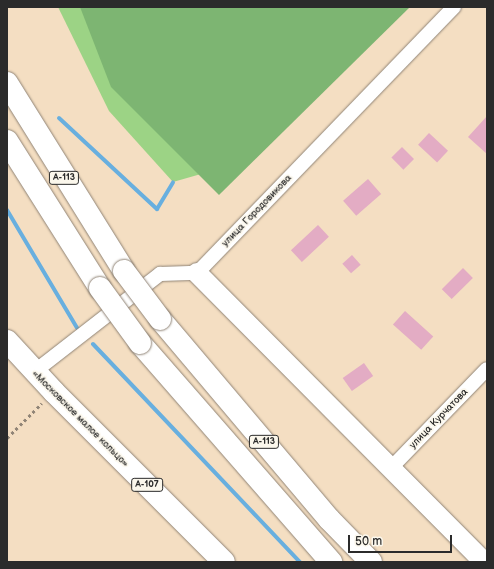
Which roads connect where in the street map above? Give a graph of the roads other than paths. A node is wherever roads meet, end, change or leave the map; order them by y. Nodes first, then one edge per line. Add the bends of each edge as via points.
1 (454, 7) edge
2 (7, 83) edge
3 (7, 141) edge
4 (197, 273) junction
5 (7, 341) edge
6 (487, 369) edge
7 (34, 372) junction
8 (390, 469) junction
9 (224, 562) edge
10 (331, 562) edge
11 (371, 562) edge
12 (484, 562) edge

1 - 4 street, улица Городовикова
2 - 11 highway, А-113, bridge via 124,271 160,319 329,519
3 - 10 highway, А-113, bridge via 100,288 140,342
4 - 7 street via 160,274
4 - 8 street
5 - 7 highway, «Московское малое кольцо» / А-107
6 - 8 street, улица Курчатова
7 - 9 highway, «Московское малое кольцо» / А-107
8 - 12 street

